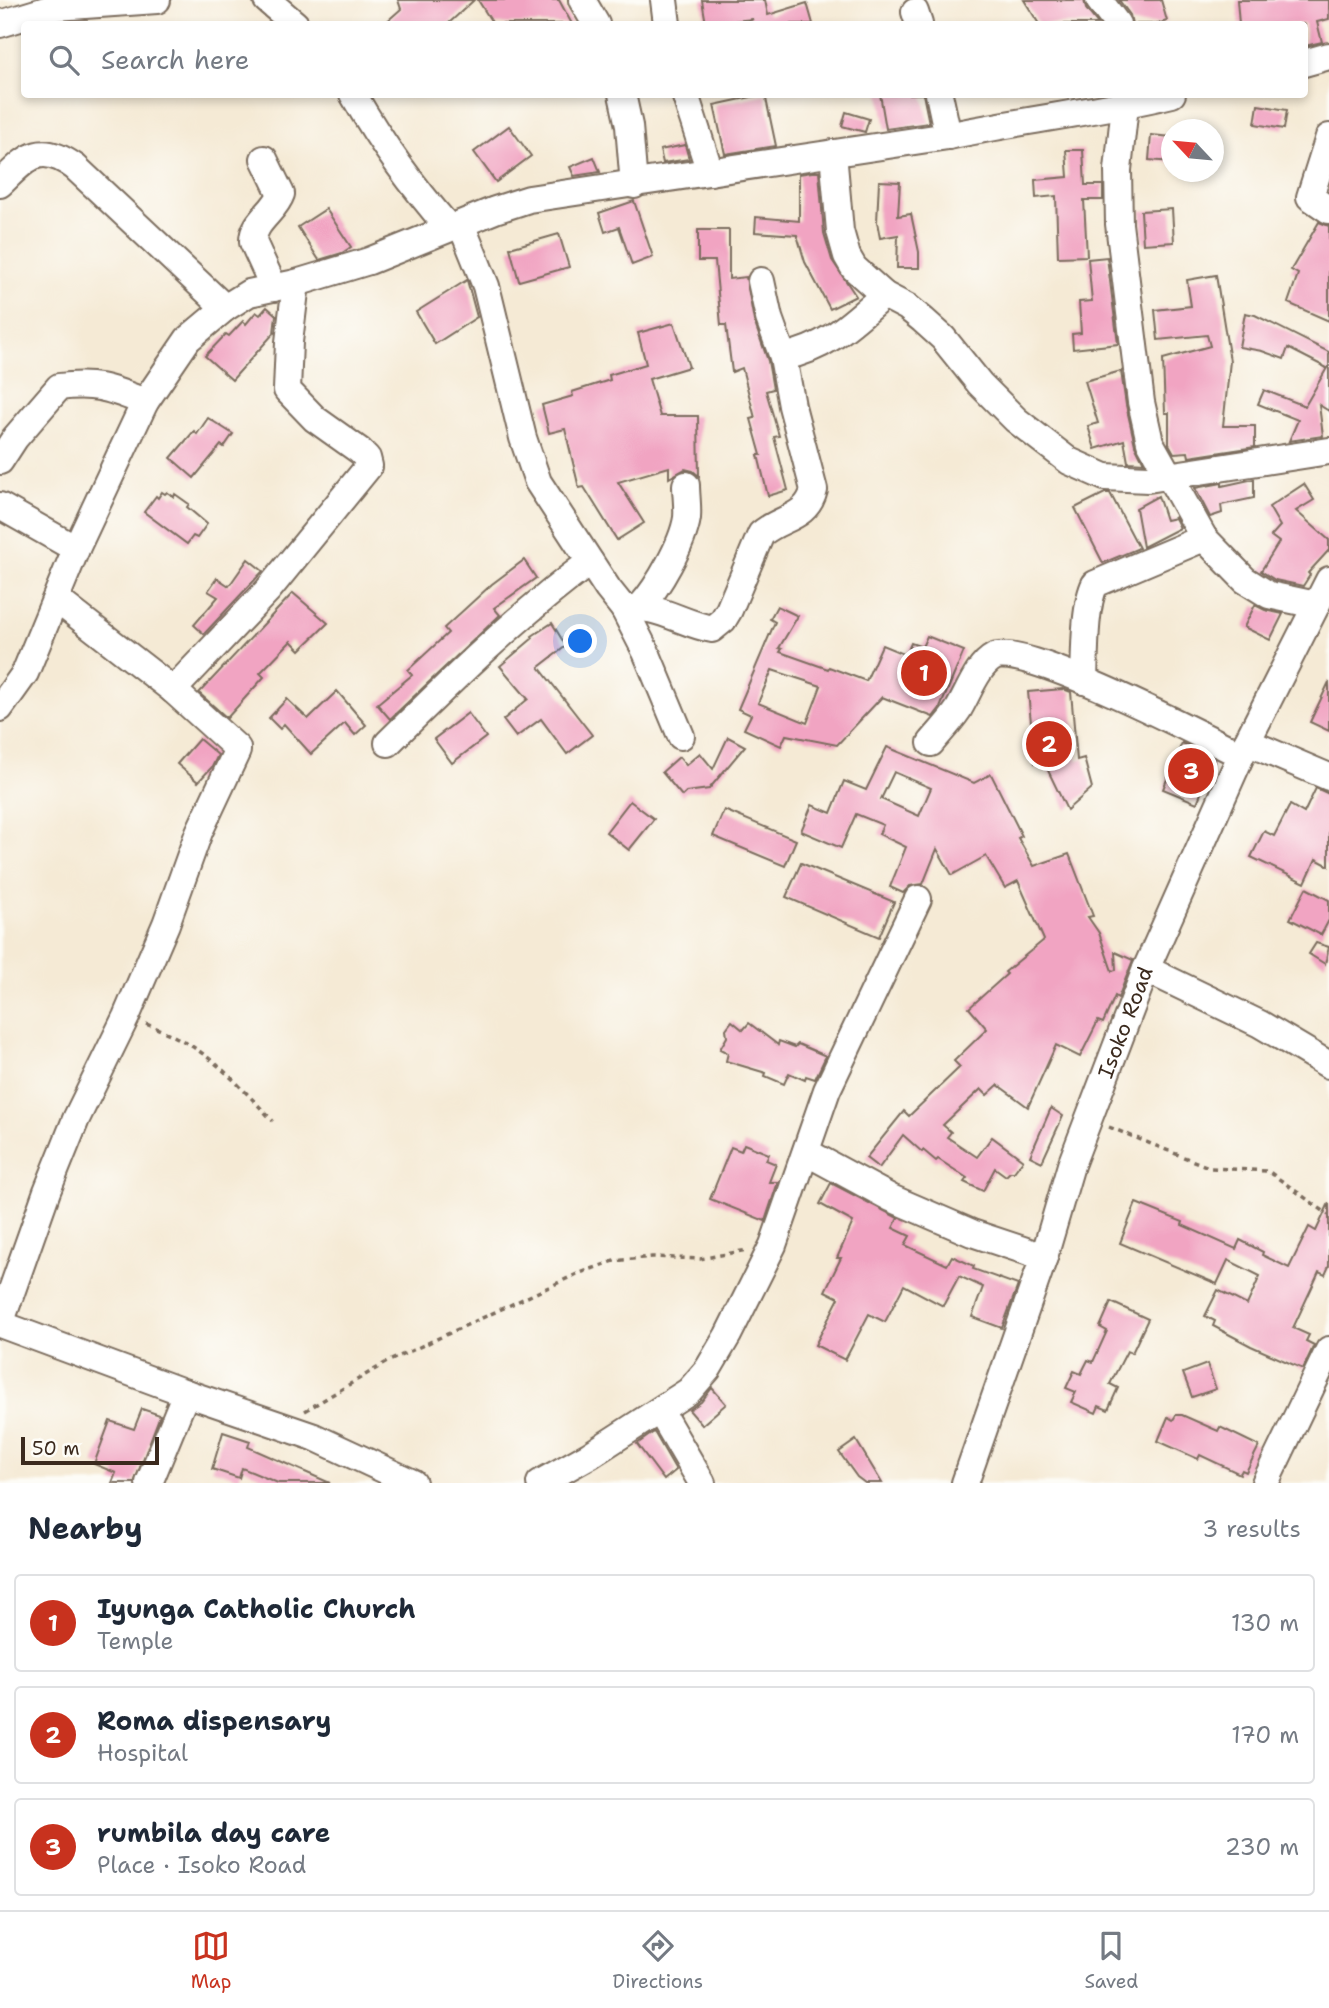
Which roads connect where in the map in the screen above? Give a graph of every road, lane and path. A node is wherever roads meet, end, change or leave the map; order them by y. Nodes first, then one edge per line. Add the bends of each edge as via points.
1 (158, 0) edge
2 (267, 0) edge
3 (582, 0) edge
4 (664, 0) edge
5 (1099, 0) edge
6 (292, 21) edge
7 (594, 21) edge
8 (667, 21) edge
9 (1115, 21) edge
10 (0, 24) edge
11 (1329, 56) edge
12 (1308, 61) edge
13 (356, 98) edge
14 (623, 98) edge
15 (686, 98) edge
16 (940, 98) edge
17 (1153, 98) edge
18 (1125, 105) junction
19 (948, 136) junction
20 (1329, 137) edge
21 (834, 153) junction
22 (264, 159) dead end
23 (710, 172) junction
24 (0, 184) edge
25 (634, 185) junction
26 (1329, 210) edge
27 (455, 226) junction
28 (761, 281) dead end
29 (285, 285) junction
30 (884, 295) junction
31 (225, 308) junction
32 (783, 357) junction
33 (145, 402) junction
34 (1329, 451) edge
35 (0, 461) edge
36 (1168, 477) junction
37 (686, 485) dead end
38 (0, 506) edge
39 (1204, 538) junction
40 (76, 549) junction
41 (590, 562) junction
42 (1329, 580) edge
43 (56, 599) junction
44 (1316, 605) junction
45 (632, 607) junction
46 (1084, 681) junction
47 (173, 690) junction
48 (0, 708) edge
49 (681, 736) dead end
50 (388, 743) dead end
51 (931, 743) dead end
52 (1244, 748) junction
53 (1329, 776) edge
54 (918, 899) dead end
55 (1146, 969) junction
56 (126, 1017) junction
57 (1329, 1065) edge
58 (1087, 1120) junction
59 (272, 1121) dead end
60 (806, 1152) junction
61 (1329, 1215) edge
62 (773, 1245) junction
63 (1044, 1257) junction
64 (1329, 1350) edge
65 (186, 1393) junction
66 (660, 1410) junction
67 (283, 1426) junction
68 (149, 1483) edge
69 (413, 1483) edge
70 (540, 1483) edge
71 (702, 1483) edge
72 (965, 1483) edge
73 (1265, 1483) edge

1 - 10 street via 56,7
2 - 6 street
3 - 7 street
4 - 8 street
5 - 9 street
11 - 12 street
13 - 27 street via 409,182
14 - 25 street
15 - 23 street
16 - 19 street
17 - 18 street
18 - 19 street
18 - 36 street via 1117,200 1122,257 1141,402 1150,442
19 - 21 street
20 - 26 street via 1310,197
21 - 23 street
21 - 30 street via 840,231 847,256
22 - 29 street via 281,194 252,234 253,242
23 - 25 street
24 - 31 street via 31,156 62,158
25 - 27 street via 528,199
27 - 29 street via 369,261
27 - 41 street via 486,286 538,482
28 - 32 street
29 - 31 street via 249,293
29 - 47 street via 287,390 315,419 367,457 369,466 268,590
30 - 32 street via 832,338
30 - 36 street via 923,320 1016,419 1069,461 1105,477
31 - 33 street via 188,339
32 - 45 street via 814,490 811,501 761,534 729,610 712,629
33 - 35 street via 104,386 59,387
33 - 40 street
34 - 36 street
36 - 39 street
37 - 45 street via 687,517 682,534 654,588
38 - 40 street
39 - 44 street via 1245,580 1269,595
39 - 46 street via 1095,584
40 - 43 street
41 - 45 street
41 - 50 street via 491,642
42 - 44 street, Isoko Road
43 - 47 street
43 - 48 street via 25,673
44 - 52 street, Isoko Road
45 - 49 street
46 - 51 street via 1001,654 982,670 955,715
46 - 52 street
47 - 56 street via 237,751 195,842
52 - 53 street
52 - 55 street, Isoko Road
54 - 60 street via 827,1090
55 - 57 street via 1260,1024
55 - 58 street, Isoko Road
56 - 59 path via 176,1035 212,1058
56 - 65 street via 75,1119 0,1324
58 - 61 path via 1211,1168 1268,1171
58 - 63 street, Isoko Road
60 - 62 street
60 - 63 street via 891,1198 972,1233
62 - 66 street via 708,1369 689,1391
62 - 67 path via 700,1259 614,1261 589,1269 387,1362
63 - 72 street, Isoko Road
64 - 73 street
65 - 67 street
65 - 68 street
66 - 70 street
66 - 71 street
67 - 69 street

